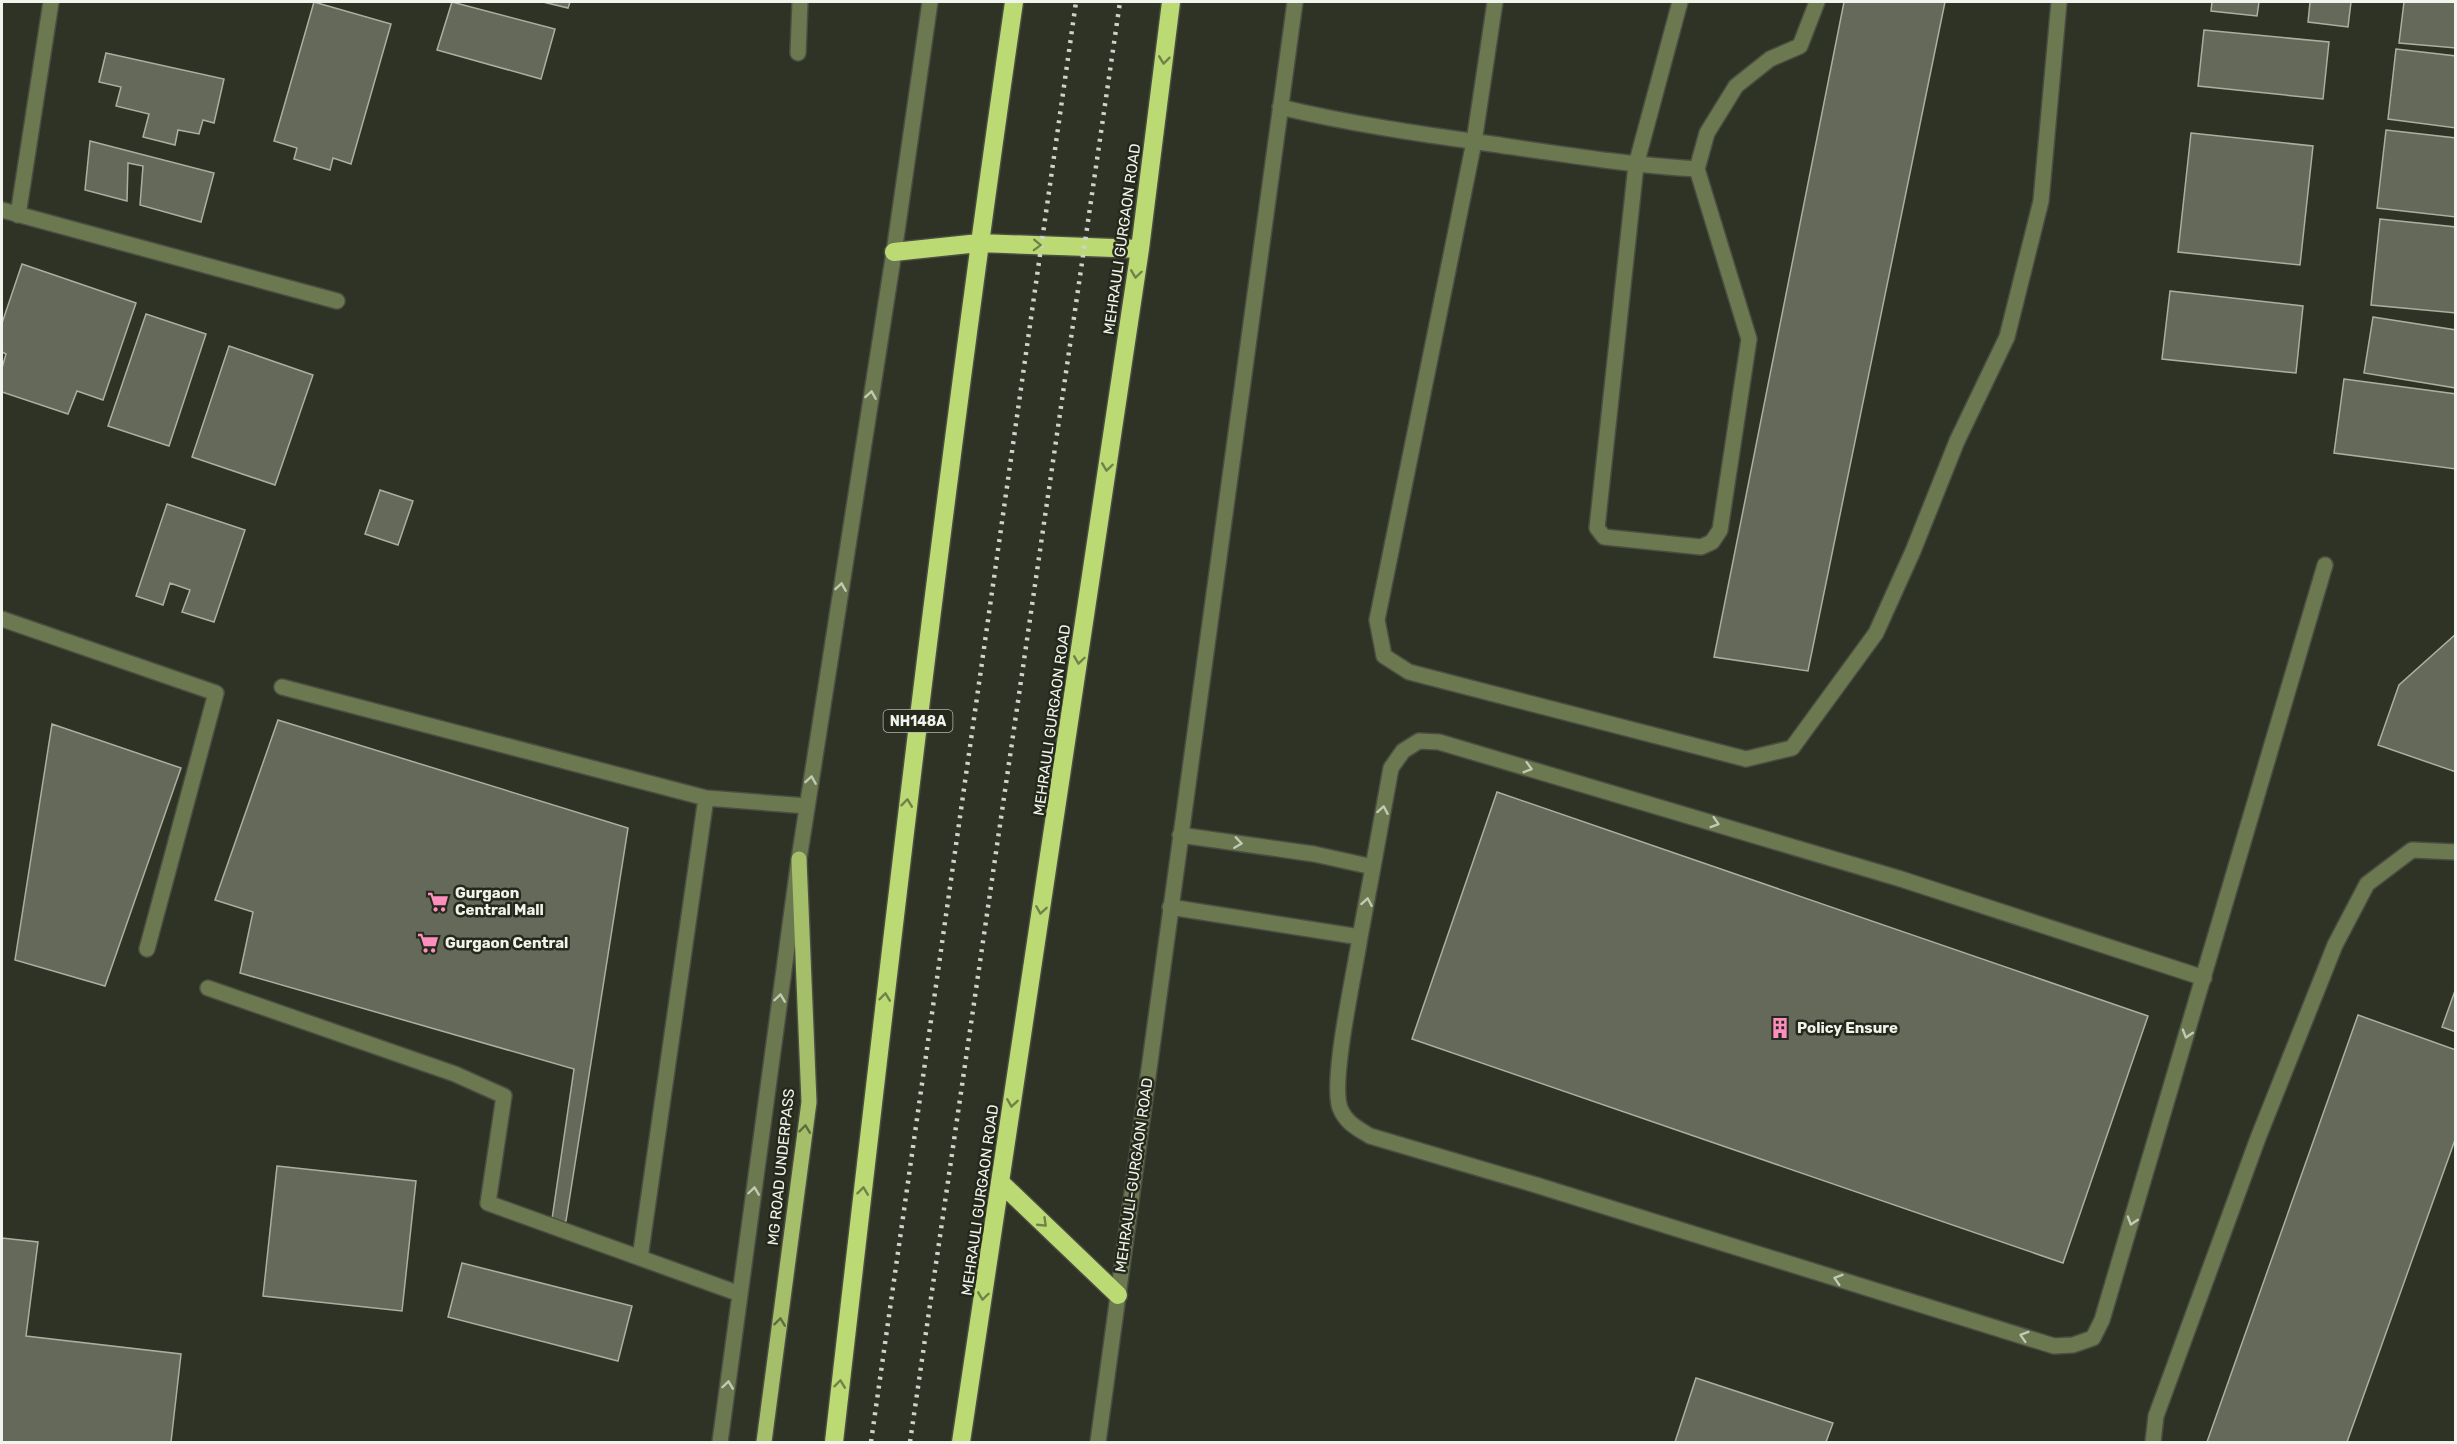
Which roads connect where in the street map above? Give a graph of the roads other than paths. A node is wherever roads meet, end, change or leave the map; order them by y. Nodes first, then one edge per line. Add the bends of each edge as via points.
1 (51, 2) edge
2 (800, 2) edge
3 (930, 2) edge
4 (1014, 2) edge
5 (1171, 2) edge
6 (1295, 2) edge
7 (1495, 2) edge
8 (1680, 2) edge
9 (1817, 2) edge
10 (2059, 2) edge
11 (798, 53) dead end
12 (1280, 107) junction
13 (1474, 142) junction
14 (1636, 165) junction
15 (1698, 169) junction
16 (2, 210) edge
17 (18, 215) junction
18 (979, 243) junction
19 (1140, 249) junction
20 (894, 252) junction
21 (337, 301) dead end
22 (2325, 565) dead end
23 (2, 620) edge
24 (282, 687) dead end
25 (706, 798) junction
26 (807, 806) junction
27 (1180, 835) junction
28 (2456, 852) edge
29 (799, 859) junction
30 (1373, 867) junction
31 (1170, 907) junction
32 (1360, 937) junction
33 (147, 949) dead end
34 (2204, 978) junction
35 (208, 988) dead end
36 (1000, 1182) junction
37 (640, 1258) junction
38 (740, 1294) junction
39 (1118, 1295) junction
40 (720, 1443) edge
41 (764, 1443) edge
42 (834, 1443) edge
43 (961, 1443) edge
44 (1098, 1443) edge
45 (2153, 1443) edge

1 - 17 street
2 - 11 street
3 - 20 street
4 - 18 highway, NH148A
5 -> 19 highway, MEHRAULI GURGAON ROAD
6 - 12 street, MEHRAULI-GURGAON ROAD
7 - 13 street
8 - 14 street
9 - 15 street via 1800,46 1770,59 1736,86 1707,133
10 - 13 street via 2041,201 2007,337 1957,441 1876,633 1792,748 1746,759 1409,672 1384,656 1377,620
12 - 13 street via 1328,119
12 - 27 street, MEHRAULI-GURGAON ROAD
13 - 14 street
14 - 15 street
14 - 15 street via 1597,528 1604,537 1701,547 1712,542 1720,530 1749,339
16 - 17 street
17 - 21 street
18 -> 19 highway
18 - 20 highway
42 -> 18 highway, NH148A via 906,811
19 -> 36 highway, MEHRAULI GURGAON ROAD
26 -> 20 street
22 - 34 street
23 - 33 street via 216,693
24 - 25 street
25 - 26 street
25 - 37 street
26 - 29 street
27 -> 30 street via 1314,854
27 - 31 street, MEHRAULI-GURGAON ROAD
28 - 45 street via 2412,850 2367,884 2335,945 2258,1138 2157,1416
38 -> 29 street
41 -> 29 main road, MG ROAD UNDERPASS via 809,1102
32 -> 30 street
30 -> 34 street via 1391,768 1403,751 1419,741 1439,742 1901,879
31 - 32 street
31 - 39 street, MEHRAULI-GURGAON ROAD
34 -> 32 street via 2102,1320 2093,1338 2054,1346 1370,1136 1350,1124 1340,1107 1337,1081
35 - 37 street via 455,1074 504,1096 488,1203
36 -> 39 highway
36 -> 43 highway, MEHRAULI GURGAON ROAD
37 - 38 street
40 -> 38 street
39 - 44 street, MEHRAULI-GURGAON ROAD

